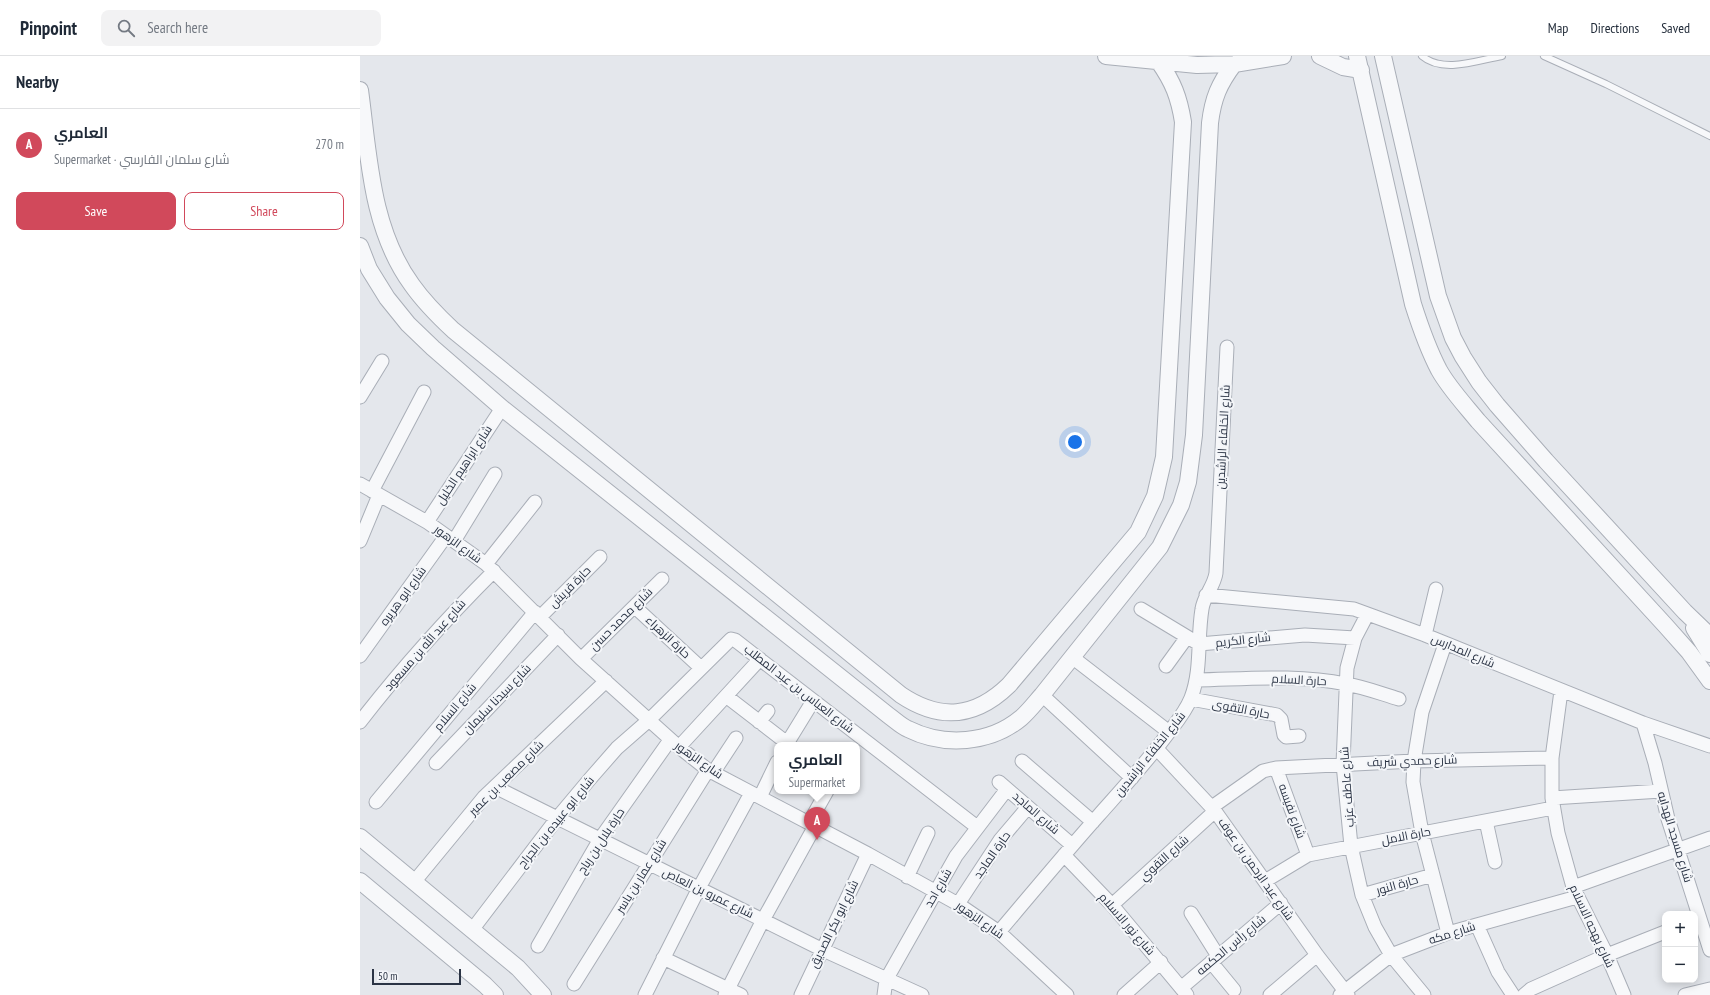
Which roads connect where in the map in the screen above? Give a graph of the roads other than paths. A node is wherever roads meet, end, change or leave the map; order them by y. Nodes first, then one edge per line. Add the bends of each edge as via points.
1 (1106, 56) edge
2 (1283, 56) edge
3 (1323, 56) edge
4 (1422, 56) edge
5 (1502, 56) edge
6 (1544, 56) edge
7 (1387, 58) edge
8 (1159, 62) junction
9 (1359, 63) edge
10 (1234, 64) junction
11 (360, 90) edge
12 (1183, 122) junction
13 (1210, 123) junction
14 (1710, 136) edge
15 (360, 246) edge
16 (1228, 347) dead end
17 (382, 361) dead end
18 (424, 392) dead end
19 (360, 397) edge
20 (502, 408) junction
21 (1546, 461) junction
22 (496, 474) dead end
23 (1529, 477) junction
24 (360, 484) edge
25 (376, 493) junction
26 (535, 502) dead end
27 (427, 522) junction
28 (450, 538) junction
29 (360, 541) edge
30 (600, 557) dead end
31 (490, 568) junction
32 (662, 579) dead end
33 (1436, 589) dead end
34 (1206, 595) junction
35 (635, 607) junction
36 (1141, 609) dead end
37 (1685, 612) junction
38 (537, 614) junction
39 (1367, 615) junction
40 (558, 635) junction
41 (1425, 635) junction
42 (1710, 636) edge
43 (1187, 637) junction
44 (1355, 638) junction
45 (1199, 644) junction
46 (1445, 644) junction
47 (1710, 654) edge
48 (360, 656) edge
49 (1072, 657) junction
50 (581, 659) junction
51 (760, 659) junction
52 (1166, 666) dead end
53 (701, 668) junction
54 (1197, 680) junction
55 (606, 681) junction
56 (1710, 681) edge
57 (1346, 684) junction
58 (1561, 691) junction
59 (1042, 695) junction
60 (726, 696) junction
61 (1191, 699) junction
62 (1399, 699) dead end
63 (813, 701) junction
64 (768, 711) dead end
65 (649, 720) junction
66 (360, 722) edge
67 (759, 722) junction
68 (1643, 723) junction
69 (1169, 732) junction
70 (1299, 736) dead end
71 (736, 738) dead end
72 (857, 740) edge
73 (784, 742) edge
74 (787, 742) edge
75 (860, 742) edge
76 (674, 744) junction
77 (1710, 746) edge
78 (1156, 749) junction
79 (1552, 758) junction
80 (1022, 761) dead end
81 (1414, 761) junction
82 (436, 763) dead end
83 (1343, 764) junction
84 (774, 766) edge
85 (1276, 768) junction
86 (710, 771) junction
87 (1132, 778) junction
88 (1003, 785) joint
89 (495, 787) junction
90 (1661, 791) junction
91 (826, 794) edge
92 (755, 795) junction
93 (376, 802) dead end
94 (1552, 803) junction
95 (1028, 807) junction
96 (1214, 809) junction
97 (558, 817) junction
98 (1486, 821) junction
99 (1093, 822) junction
100 (812, 824) junction
101 (977, 827) junction
102 (928, 833) dead end
103 (1422, 833) junction
104 (360, 837) edge
105 (1710, 838) edge
106 (600, 839) junction
107 (1351, 846) junction
108 (1678, 848) junction
109 (1068, 850) junction
110 (868, 854) junction
111 (1308, 855) junction
112 (1495, 862) dead end
113 (649, 864) junction
114 (1433, 874) junction
115 (907, 877) junction
116 (360, 881) edge
117 (1265, 881) junction
118 (414, 882) junction
119 (699, 888) junction
120 (936, 891) junction
121 (1575, 892) junction
122 (1362, 895) junction
123 (1281, 903) junction
124 (958, 904) junction
125 (1112, 905) junction
126 (1695, 911) edge
127 (1191, 913) dead end
128 (763, 920) junction
129 (1698, 921) edge
130 (1477, 925) junction
131 (472, 930) junction
132 (999, 932) junction
133 (1448, 933) junction
134 (1662, 933) edge
135 (538, 946) dead end
136 (821, 949) junction
137 (1710, 950) edge
138 (1317, 955) junction
139 (1607, 955) junction
140 (1391, 956) junction
141 (663, 958) junction
142 (1214, 959) junction
143 (1161, 962) junction
144 (886, 980) junction
145 (574, 984) dead end
146 (1710, 989) edge
147 (1234, 990) dead end
148 (1184, 991) edge
149 (726, 992) edge
150 (1419, 993) edge
151 (1529, 993) edge
152 (1344, 994) edge
153 (495, 995) edge
154 (544, 995) edge
155 (645, 995) edge
156 (741, 995) edge
157 (800, 995) edge
158 (884, 995) edge
159 (922, 995) edge
160 (1067, 995) edge
161 (1124, 995) edge
162 (1270, 995) edge
163 (1513, 995) edge
164 (1624, 995) edge
165 (1686, 995) edge

1 - 8 street
2 - 10 street
3 - 9 street via 1343,67
4 - 5 lane via 1445,65
6 - 14 lane
7 - 21 street via 1438,296 1453,338 1479,382
8 - 10 street
8 - 12 street via 1177,93
9 - 23 street via 1413,304 1426,341 1440,371 1458,397
10 - 13 street via 1216,93
11 - 12 street via 375,202 384,231 396,259 431,309 453,330 901,695 915,704 948,713 982,706 997,697 1009,685 1138,532 1155,496 1164,457
12 - 13 street
13 - 49 street via 1194,427 1188,482 1181,505 1160,547
15 - 20 street via 369,269 387,298 408,324
16 - 34 street, شارع الخلفاء الراشدين via 1216,573
17 - 19 street
18 - 25 street
20 - 27 street, شارع ابراهيم الخليل
20 - 59 street via 908,729 942,740 978,739 1001,731 1021,718
21 - 23 street
21 - 37 street
22 - 28 street, شارع ابو هريره
23 - 56 street via 1689,652
24 - 25 street, شارع الزهور
25 - 27 street, شارع الزهور
25 - 29 street
26 - 31 street, شارع عبد الله بن مسعود
27 - 28 street, شارع الزهور
28 - 31 street, شارع الزهور
28 - 48 street, شارع ابو هريره
30 - 38 street, حارة قريش
31 - 38 street, شارع الزهور
31 - 66 street, شارع عبد الله بن مسعود via 407,663
32 - 35 street, شارع محمد حسن
33 - 41 street
34 - 39 street, شارع المدارس via 1348,608
34 - 45 street, شارع الخلفاء الراشدين via 1202,608
35 - 50 street, شارع محمد حسن
35 - 53 street, حارة الزهراء
36 - 43 street, شارع الكريم
37 - 42 street
37 - 47 street
38 - 40 street, شارع الزهور
38 - 93 street, شارع السلام
39 - 41 street, شارع المدارس
39 - 44 street, شارع عاطف عزب
40 - 50 street, شارع الزهور
40 - 82 street, شارع سيدنا سليمان
41 - 46 street, شارع المدارس
43 - 45 street, شارع الكريم
43 - 52 street
44 - 45 street, شارع الكريم via 1298,636
44 - 57 street, شارع عاطف عزب via 1350,653
45 - 54 street, شارع الخلفاء الراشدين
46 - 58 street, شارع المدارس
46 - 81 street via 1422,712
49 - 59 street
49 - 69 street
50 - 55 street, شارع الزهور
51 - 53 street, شارع العباس بن عبد المطلب via 731,639
51 - 60 street, حارة بلال بن رباح
51 - 63 street, شارع العباس بن عبد المطلب
53 - 65 street, شارع العباس بن عبد المطلب
54 - 57 street, حارة السلام via 1287,679
54 - 61 street, شارع الخلفاء الراشدين
55 - 65 street, شارع الزهور
55 - 89 street, شارع مصعب بن عمير
57 - 62 street, حارة السلام
57 - 83 street, شارع عاطف عزب
58 - 68 street, شارع المدارس
58 - 79 street, شارع بهجه الاسلام
59 - 87 street
60 - 67 street
60 - 76 street, حارة بلال بن رباح
61 - 69 street, شارع الخلفاء الراشدين
61 - 70 street, حارة التقوى via 1277,715 1281,719 1286,737
63 - 72 street, شارع العباس بن عبد المطلب
63 - 74 street
64 - 67 street
65 - 76 street, شارع الزهور
65 - 97 street, شارع ابو عبيده بن الجراح via 618,748
67 - 73 street
68 - 77 street, شارع المدارس
68 - 90 street, شارع مسجد الهدايه
69 - 78 street, شارع الخلفاء الراشدين
71 - 86 street, شارع عمار بن ياسر
75 - 101 street, شارع العباس بن عبد المطلب
76 - 86 street, شارع الزهور
76 - 106 street, حارة بلال بن رباح
78 - 87 street, شارع الخلفاء الراشدين
78 - 96 street, شارع عبد الرحمن بن عوف
79 - 81 street, شارع حمدي شريف
79 - 94 street, شارع بهجه الاسلام
80 - 99 street
81 - 83 street, شارع حمدي شريف
81 - 103 street via 1413,782
83 - 85 street, شارع حمدي شريف
83 - 107 street, شارع عاطف عزب
84 - 92 street
85 - 96 street, شارع حمدي شريف via 1263,771
85 - 111 street, شارع نفيسه
86 - 92 street, شارع الزهور
86 - 113 street, شارع عمار بن ياسر
87 - 99 street, شارع الخلفاء الراشدين
88 - 95 street, شارع الماجد
88 - 101 street, شارع احد
89 - 97 street, شارع عمرو بن العاص
89 - 118 street, شارع مصعب بن عمير via 479,802
90 - 94 street, حارة الامل
90 - 108 street, شارع مسجد الهدايه
91 - 100 street
92 - 100 street, شارع الزهور
92 - 119 street
94 - 98 street, حارة الامل
94 - 121 street, شارع بهجه الاسلام via 1564,858
95 - 109 street, شارع الماجد
95 - 124 street, حارة الماجد via 1000,840
96 - 117 street, شارع عبد الرحمن بن عوف
96 - 125 street, شارع التقوي
97 - 106 street, شارع عمرو بن العاص
97 - 131 street, شارع ابو عبيده بن الجراح
98 - 103 street, حارة الامل
98 - 112 street
99 - 109 street, شارع الخلفاء الراشدين
100 - 110 street, شارع الزهور
100 - 128 street
101 - 120 street, شارع احد via 956,856
102 - 115 street
103 - 107 street, حارة الامل
103 - 114 street
104 - 118 street
105 - 108 street, شارع مكه
106 - 113 street, شارع عمرو بن العاص
106 - 135 street, حارة بلال بن رباح
107 - 111 street, حارة الامل
107 - 122 street, شارع عاطف عزب
108 - 121 street, شارع مكه
108 - 126 street, شارع مسجد الهدايه
109 - 125 street, شارع نور الاسلام
109 - 132 street, شارع الخلفاء الراشدين
110 - 115 street, شارع الزهور
110 - 136 street, شارع ابو بكر الصديق
111 - 117 street, حارة الامل
113 - 119 street, شارع عمرو بن العاص
113 - 145 street, شارع عمار بن ياسر
114 - 122 street, حارة النور
114 - 133 street
115 - 120 street, شارع الزهور
116 - 153 street
117 - 123 street, شارع عبد الرحمن بن عوف
118 - 131 street
119 - 128 street, شارع عمرو بن العاص
119 - 141 street
120 - 124 street, شارع الزهور
120 - 144 street, شارع احد
121 - 130 street, شارع مكه
121 - 139 street, شارع بهجه الاسلام
122 - 140 street, شارع عاطف عزب
123 - 138 street, شارع عبد الرحمن بن عوف
123 - 142 street, شارع رأس الحكمه
124 - 132 street, شارع الزهور
125 - 143 street, شارع نور الاسلام
127 - 142 street
128 - 136 street, شارع عمرو بن العاص
128 - 149 street
129 - 137 street, شارع مسجد الهدايه
130 - 133 street, شارع مكه
130 - 163 street via 1498,972
131 - 154 street via 518,968
132 - 160 street, شارع الزهور
133 - 140 street, شارع مكه
134 - 139 street
136 - 144 street, شارع عمرو بن العاص
136 - 157 street, شارع ابو بكر الصديق
138 - 152 street, شارع عبد الرحمن بن عوف
138 - 162 street
139 - 151 street
139 - 164 street, شارع بهجه الاسلام
140 - 150 street, شارع عاطف عزب
140 - 152 street, شارع مكه
141 - 149 street
141 - 155 street
142 - 147 street
142 - 148 street, شارع رأس الحكمه
143 - 148 street, شارع نور الاسلام
143 - 161 street
144 - 158 street, شارع احد
144 - 159 street, شارع عمرو بن العاص
146 - 165 street
149 - 156 street

